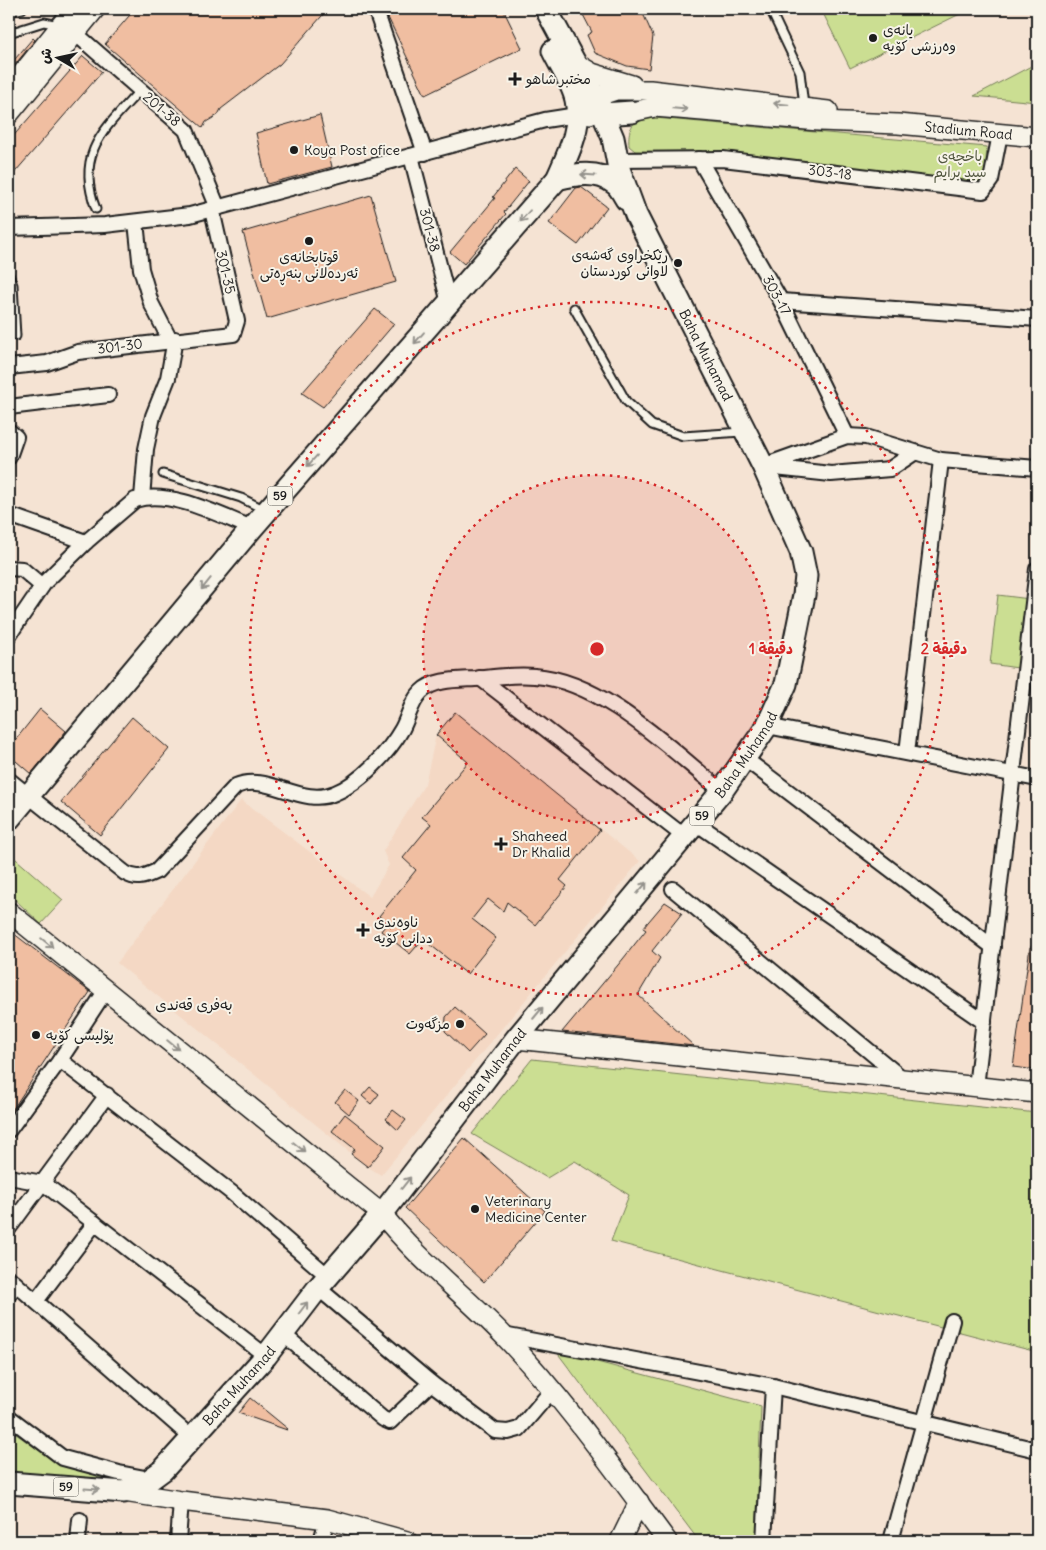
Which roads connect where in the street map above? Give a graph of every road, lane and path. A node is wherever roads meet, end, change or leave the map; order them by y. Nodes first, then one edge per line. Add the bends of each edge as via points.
1 (9, 9) edge
2 (22, 9) edge
3 (74, 9) edge
4 (94, 9) edge
5 (532, 9) edge
6 (546, 9) edge
7 (770, 9) edge
8 (377, 14) dead end
9 (68, 29) junction
10 (9, 34) edge
11 (9, 90) edge
12 (140, 90) junction
13 (650, 90) junction
14 (585, 96) junction
15 (804, 106) junction
16 (632, 112) junction
17 (9, 114) edge
18 (898, 124) junction
19 (1000, 134) junction
20 (1037, 137) edge
21 (613, 138) junction
22 (425, 153) junction
23 (411, 156) junction
24 (700, 159) junction
25 (617, 160) junction
26 (557, 179) junction
27 (96, 209) dead end
28 (215, 209) junction
29 (636, 215) junction
30 (136, 222) junction
31 (9, 228) edge
32 (9, 275) edge
33 (781, 301) junction
34 (449, 303) junction
35 (574, 308) dead end
36 (1037, 319) edge
37 (233, 334) joint
38 (16, 336) dead end
39 (172, 340) junction
40 (9, 367) edge
41 (108, 395) dead end
42 (9, 407) edge
43 (9, 431) edge
44 (745, 432) junction
45 (846, 436) junction
46 (914, 453) junction
47 (9, 457) edge
48 (941, 460) junction
49 (763, 466) junction
50 (1037, 468) edge
51 (163, 474) dead end
52 (142, 498) junction
53 (267, 511) junction
54 (9, 515) edge
55 (252, 528) junction
56 (86, 542) junction
57 (9, 568) edge
58 (1037, 569) edge
59 (42, 586) junction
60 (1033, 634) edge
61 (9, 635) edge
62 (480, 678) junction
63 (767, 726) junction
64 (907, 753) junction
65 (744, 758) junction
66 (1013, 774) junction
67 (1037, 779) edge
68 (9, 780) edge
69 (722, 791) junction
70 (28, 796) junction
71 (9, 819) edge
72 (690, 830) junction
73 (673, 889) dead end
74 (9, 912) edge
75 (993, 947) junction
76 (106, 990) junction
77 (984, 1022) junction
78 (516, 1039) junction
79 (60, 1060) junction
80 (903, 1079) junction
81 (976, 1087) junction
82 (1037, 1094) edge
83 (106, 1095) junction
84 (9, 1130) edge
85 (9, 1177) edge
86 (43, 1183) junction
87 (382, 1214) junction
88 (95, 1223) junction
89 (9, 1228) edge
90 (323, 1282) junction
91 (11, 1285) edge
92 (36, 1301) junction
93 (952, 1321) dead end
94 (283, 1334) junction
95 (503, 1335) junction
96 (266, 1356) junction
97 (431, 1383) junction
98 (773, 1386) junction
99 (553, 1389) junction
100 (9, 1417) edge
101 (923, 1422) junction
102 (193, 1439) junction
103 (1037, 1448) edge
104 (150, 1479) junction
105 (9, 1483) edge
106 (124, 1492) junction
107 (181, 1501) junction
108 (638, 1502) junction
109 (327, 1519) junction
110 (80, 1520) dead end
111 (895, 1540) edge
112 (78, 1541) edge
113 (178, 1541) edge
114 (321, 1541) edge
115 (407, 1541) edge
116 (620, 1541) edge
117 (667, 1541) edge
118 (764, 1541) edge

1 - 2 lane via 9,12
3 - 9 main road
4 - 9 main road
5 - 14 main road, 59
6 - 14 main road, Baha Muhamad / 59
7 - 15 lane via 800,72
8 - 22 street
9 - 10 lane via 44,22
9 - 11 main road
9 - 12 street, 201-38
9 - 17 main road
12 - 27 lane via 98,137 93,148 90,184
12 - 28 street, 201-38 via 186,130
13 - 14 main road via 616,90
13 - 14 main road via 592,73
15 -> 13 main road
14 - 16 main road
14 - 21 main road, Baha Muhamad / 59
14 - 22 street via 546,120
14 - 26 main road, 59 via 572,145
15 - 18 main road
16 -> 18 main road via 655,107 819,121
16 - 21 main road via 614,125
18 - 19 main road, Stadium Road
19 - 20 main road, Stadium Road
19 - 24 street, 303-18 via 991,180 983,191 724,159
21 - 25 main road, Baha Muhamad / 59
22 - 23 street
23 - 28 street
23 - 34 street, 301-38
24 - 25 street, 303-18
24 - 33 street, 303-17
25 - 29 main road, Baha Muhamad / 59
29 -> 26 main road via 615,183 596,175 575,174
26 -> 34 main road, 59
28 - 30 street
28 - 37 street, 301-35 via 238,321
29 - 44 main road, Baha Muhamad / 59
30 - 31 street
30 - 39 street via 141,269 151,303
32 - 38 lane via 13,285
33 - 36 street
33 - 45 street, 303-17
34 -> 53 main road, 59
35 - 44 lane via 626,401 652,425 683,436
37 - 39 street, 301-30 via 221,338
39 - 40 street, 301-30 via 78,352 47,363
39 - 52 street via 168,378 153,416
41 - 42 street
43 - 47 street via 16,437
44 - 49 main road, Baha Muhamad / 59
45 - 46 street via 866,437
45 - 49 street
46 - 48 street
46 - 49 street via 890,469 831,474
48 - 50 street
48 - 64 street
49 - 63 main road, Baha Muhamad / 59 via 800,552 806,576 786,684
51 - 53 lane via 241,498
52 - 55 street via 175,500 197,506
52 - 56 street via 135,500
53 - 55 main road, 59
54 - 56 street
55 -> 70 main road, 59
56 - 59 street
57 - 59 street via 22,569
58 - 60 street
59 - 61 street
60 - 66 street
62 - 69 street via 536,676 564,681 591,691 615,706
62 - 70 street via 439,682 422,691 411,706 403,728 379,760 347,787 333,794 296,794 246,782 236,786 157,871 144,877 134,878 125,873
62 - 72 street
63 - 64 street
63 - 65 main road, Baha Muhamad / 59
64 - 66 street
65 - 69 main road, Baha Muhamad / 59
65 - 75 street
66 - 67 street
66 - 75 street
68 - 70 street
69 - 72 main road, Baha Muhamad / 59
70 - 71 main road, 59
72 - 77 street
78 -> 72 main road, Baha Muhamad / 59
73 - 80 street
74 -> 76 main road
75 - 77 street
76 - 79 street
76 -> 87 main road
77 - 81 street
78 - 80 main road
87 -> 78 main road, Baha Muhamad / 59
79 - 83 street
79 - 84 street
80 - 81 main road
81 - 82 main road
83 - 86 street
83 - 90 street via 232,1193
85 - 86 street
86 - 88 street
86 - 89 street
87 - 90 main road, Baha Muhamad / 59
87 - 95 main road via 409,1246
88 - 92 street
88 - 96 street
94 -> 90 main road, Baha Muhamad / 59
90 - 97 street
91 - 92 street
92 - 102 street
93 - 101 street
94 - 96 main road, Baha Muhamad / 59
94 - 97 street via 390,1422
95 - 98 street
95 - 99 main road
96 - 102 main road, Baha Muhamad / 59
97 - 99 street via 481,1423 495,1431 508,1432 519,1429
98 - 101 street
98 - 118 street
99 - 108 main road
100 - 104 street via 63,1458
101 - 103 street
101 - 111 street
102 - 104 main road, Baha Muhamad / 59
104 - 106 main road, Baha Muhamad / 59
105 -> 106 main road, 59
106 - 107 main road
107 - 109 main road
107 - 113 street
108 - 116 main road
108 - 117 main road
109 - 114 street
109 - 115 main road
110 - 112 street

